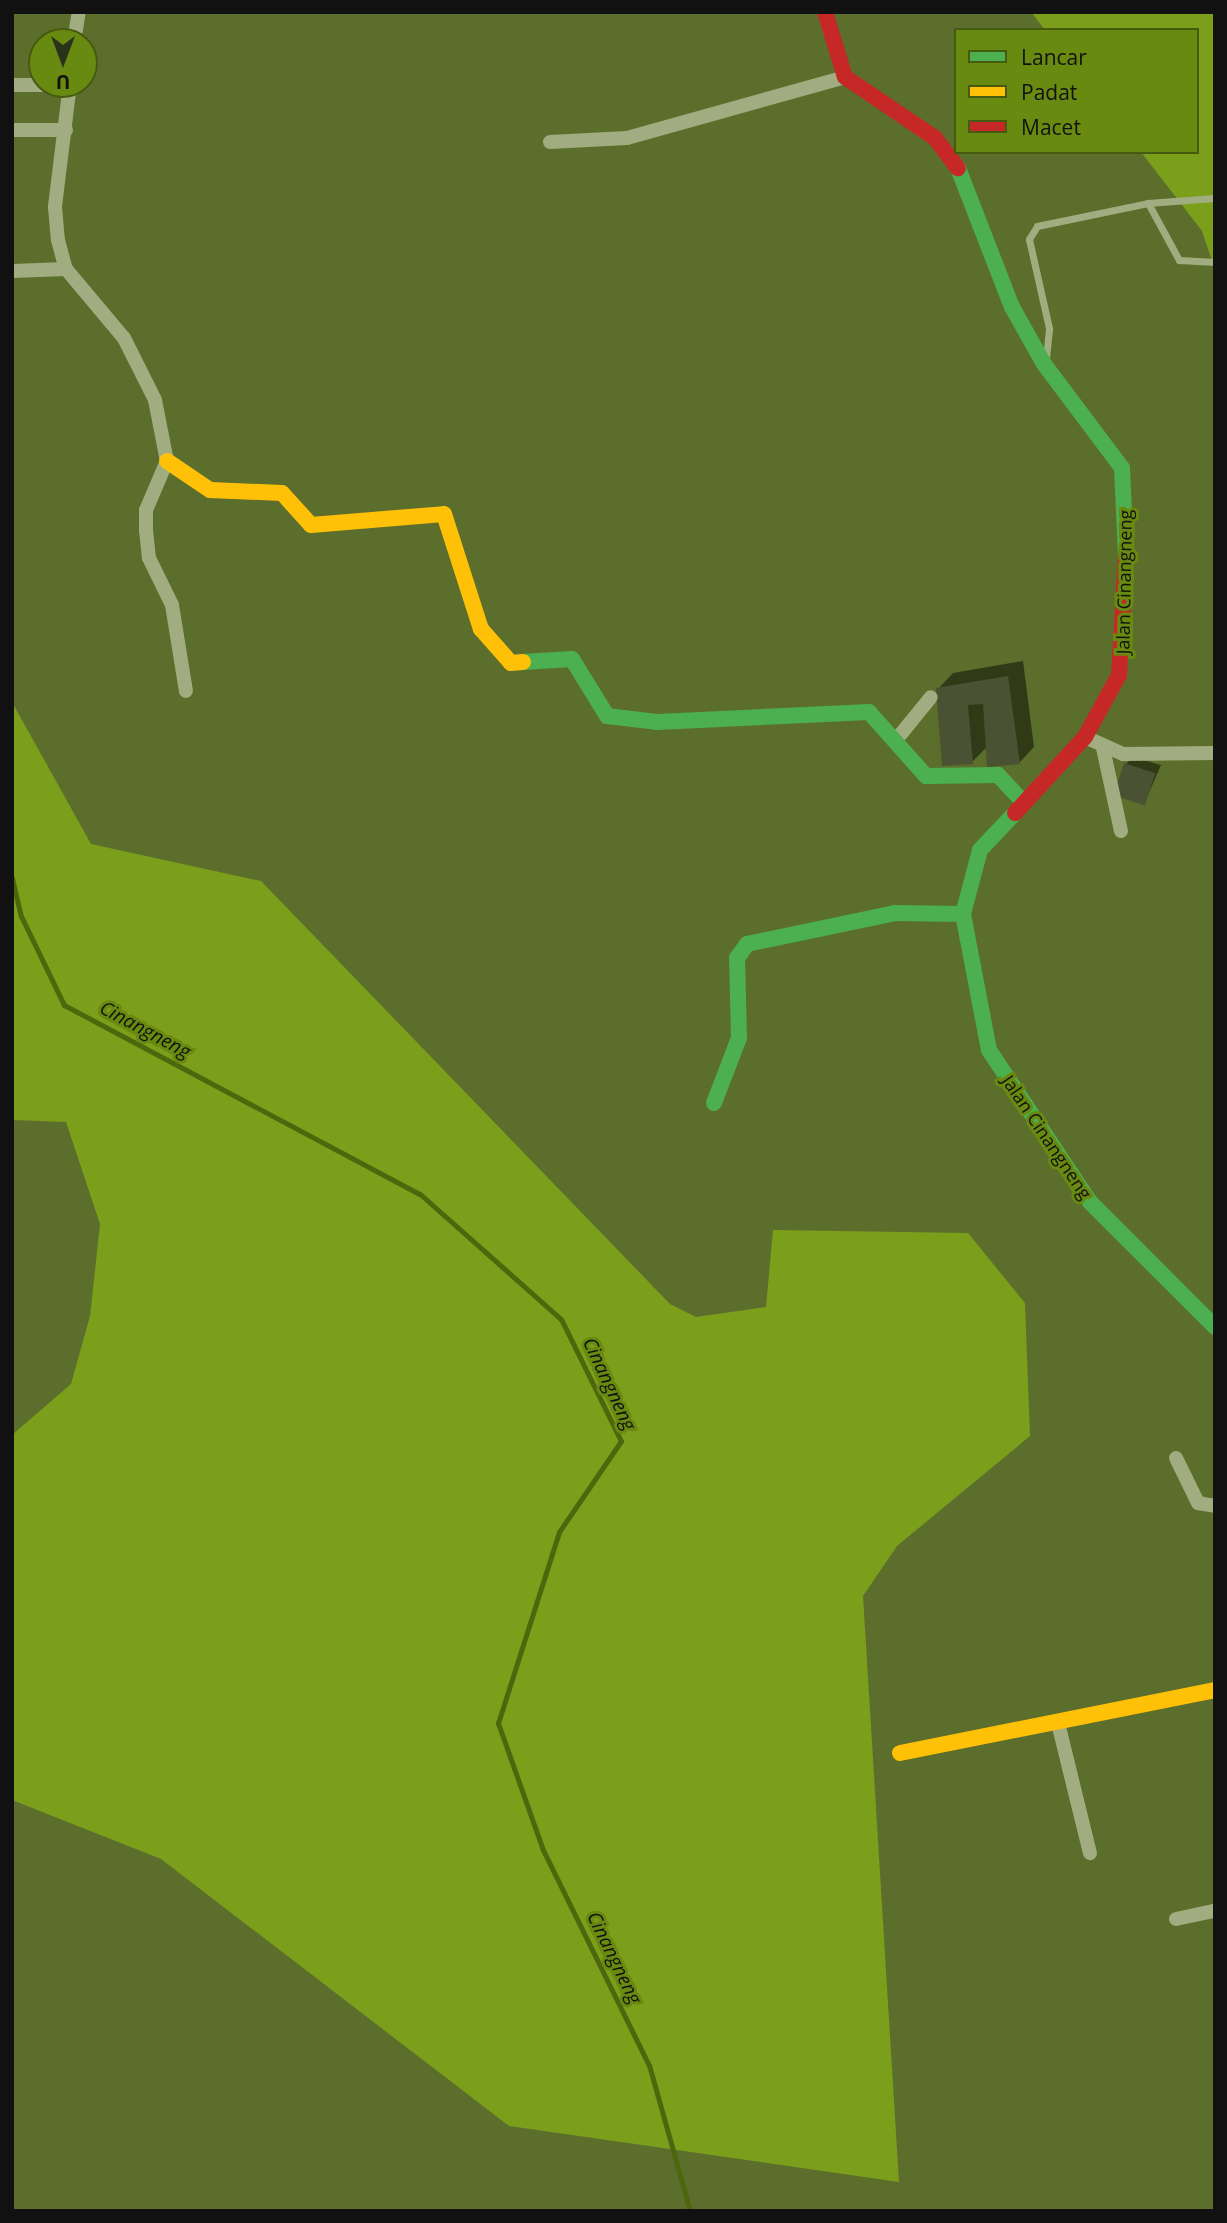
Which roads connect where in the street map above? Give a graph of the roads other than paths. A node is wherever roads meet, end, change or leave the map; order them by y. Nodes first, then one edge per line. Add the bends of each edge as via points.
1 (825, 12) edge
2 (845, 77) junction
3 (69, 98) edge
4 (12, 130) edge
5 (65, 130) junction
6 (550, 142) dead end
7 (1215, 198) edge
8 (1148, 203) junction
9 (1215, 262) edge
10 (66, 269) junction
11 (12, 271) edge
12 (1044, 364) junction
13 (167, 461) junction
14 (186, 691) dead end
15 (931, 697) dead end
16 (1085, 737) junction
17 (896, 740) junction
18 (1103, 748) junction
19 (1215, 753) edge
20 (1021, 800) junction
21 (1121, 831) dead end
22 (964, 914) junction
23 (714, 1103) dead end
24 (1215, 1327) edge
25 (1176, 1458) dead end
26 (1215, 1506) edge
27 (1215, 1690) edge
28 (1058, 1723) junction
29 (900, 1753) dead end
30 (1090, 1853) dead end
31 (1215, 1911) edge
32 (1176, 1919) dead end

1 - 2 street
2 - 6 street via 627,138
2 - 12 street, Jalan Cinangneng via 946,148 1012,307
3 - 5 street
4 - 5 street
5 - 10 street via 55,207
7 - 8 lane
8 - 9 lane via 1179,260
8 - 12 lane via 1030,232 1049,328
10 - 11 street
10 - 13 street via 138,363 155,400
12 - 16 street, Jalan Cinangneng via 1116,454 1125,482 1124,656 1104,711
13 - 14 street via 146,510 146,530 149,558 172,604
13 - 17 street via 210,490 282,493 311,525 444,514 481,629 510,663 572,659 607,716 657,722 869,712
15 - 17 street
16 - 18 street
16 - 20 street, Jalan Cinangneng
17 - 20 street via 926,776 998,775
18 - 19 street via 1140,756
18 - 21 street
20 - 22 street, Jalan Cinangneng via 973,864
22 - 23 street via 895,913 747,944 737,958 740,1038
22 - 24 street, Jalan Cinangneng via 989,1050 1090,1202
25 - 26 street via 1198,1503
27 - 28 street
28 - 29 street
28 - 30 street
31 - 32 street

